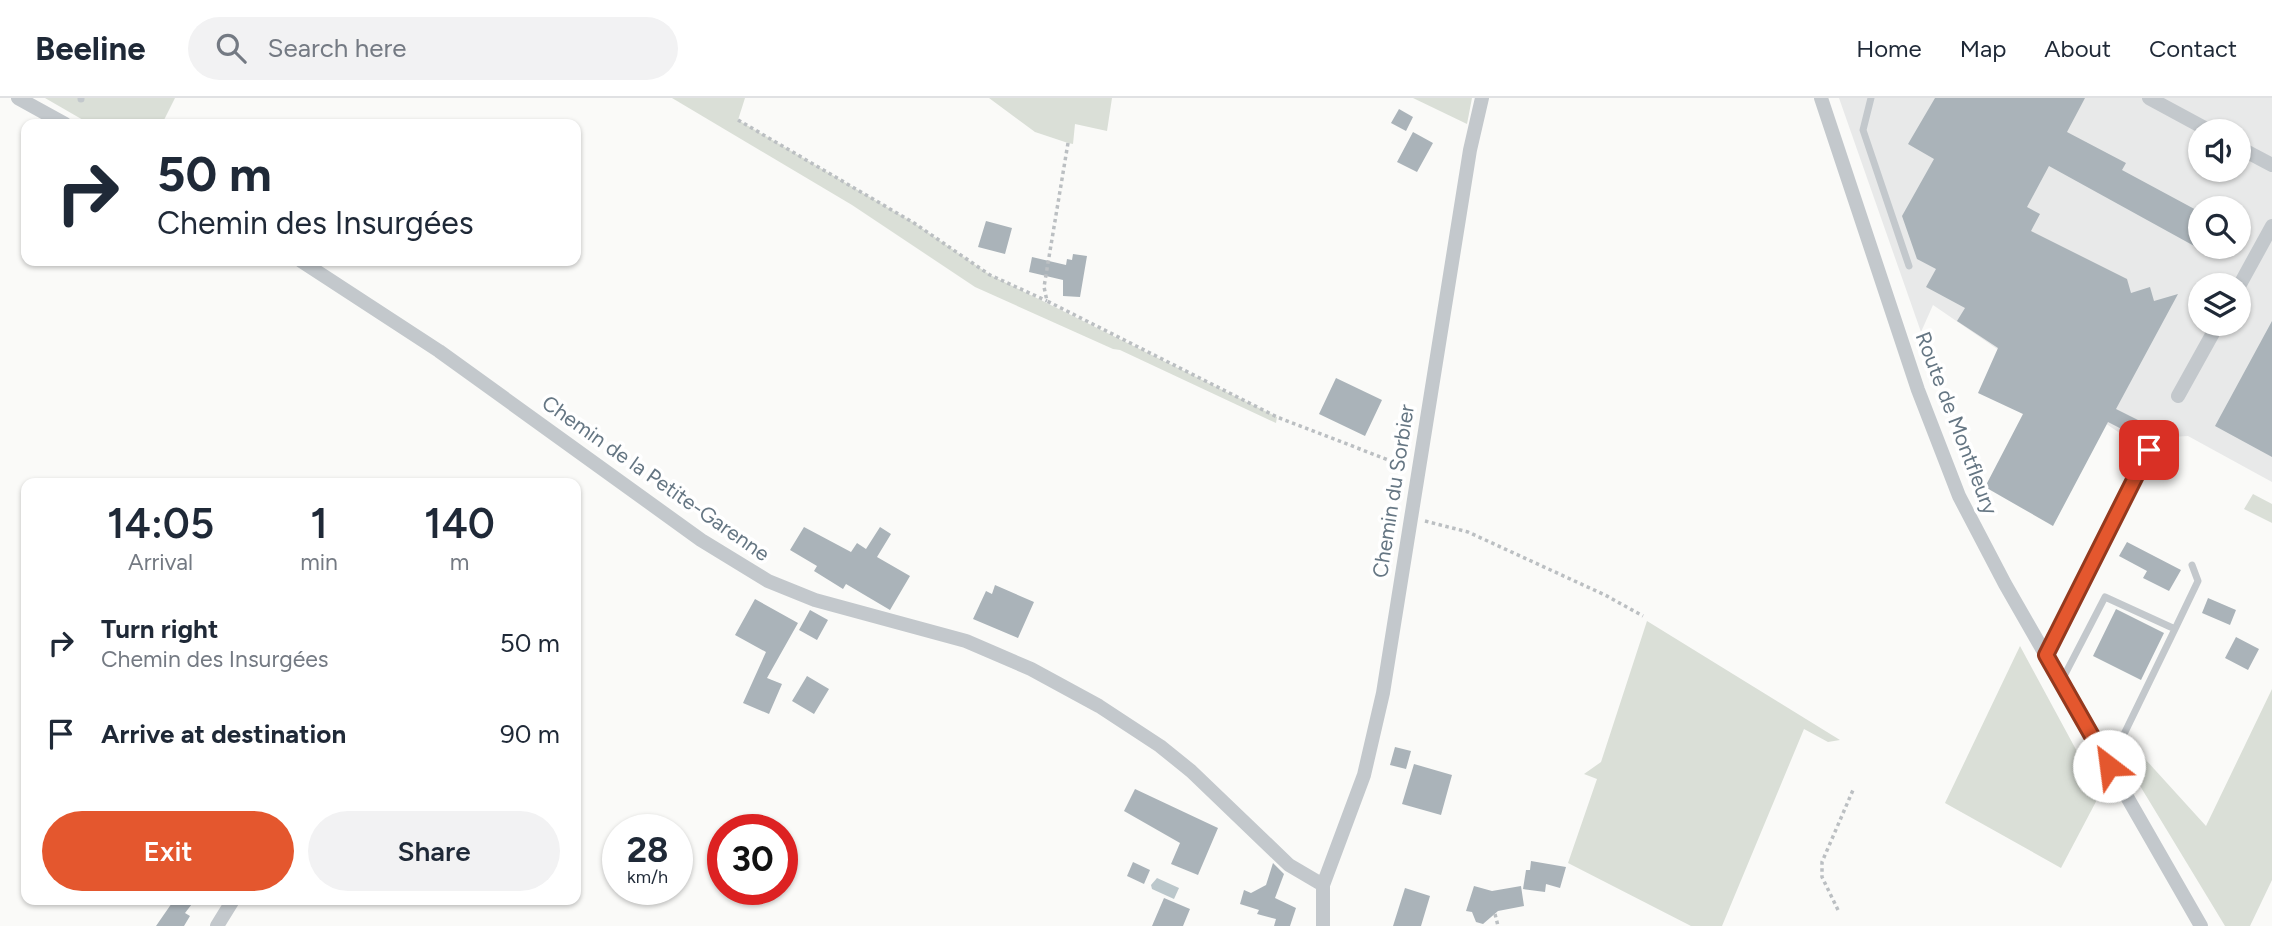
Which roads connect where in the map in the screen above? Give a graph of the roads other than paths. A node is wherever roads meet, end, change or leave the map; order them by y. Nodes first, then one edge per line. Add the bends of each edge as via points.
1 (18, 98) edge
2 (1482, 98) edge
3 (1821, 98) edge
4 (1871, 98) edge
5 (2149, 98) edge
6 (56, 119) edge
7 (2188, 119) edge
8 (2251, 154) edge
9 (2272, 165) edge
10 (2272, 226) edge
11 (309, 266) edge
12 (1909, 266) dead end
13 (2246, 273) edge
14 (2211, 336) edge
15 (2178, 396) dead end
16 (2149, 450) dead end
17 (2192, 565) dead end
18 (2175, 629) junction
19 (2046, 655) junction
20 (2061, 682) junction
21 (2109, 766) junction
22 (1323, 885) junction
23 (230, 905) edge
24 (217, 926) edge
25 (1323, 926) edge
26 (2201, 926) edge

1 - 6 street
2 - 22 street, Chemin du Sorbier via 1416,471 1376,732 1351,816
3 - 19 street, Route de Montfleury via 1945,464 1987,552
4 - 12 lane via 1863,130
5 - 7 street
8 - 9 street
10 - 13 street
11 - 22 street, Chemin de la Petite-Garenne via 450,359 701,540 768,581 815,600 979,646 1099,706 1160,746 1289,865
14 - 15 street
16 - 19 street
17 - 18 lane via 2197,581
18 - 20 lane via 2105,597
18 - 21 lane
19 - 20 street, Route de Montfleury
20 - 21 street, Route de Montfleury
21 - 26 street, Route de Montfleury
22 - 25 street
23 - 24 street

